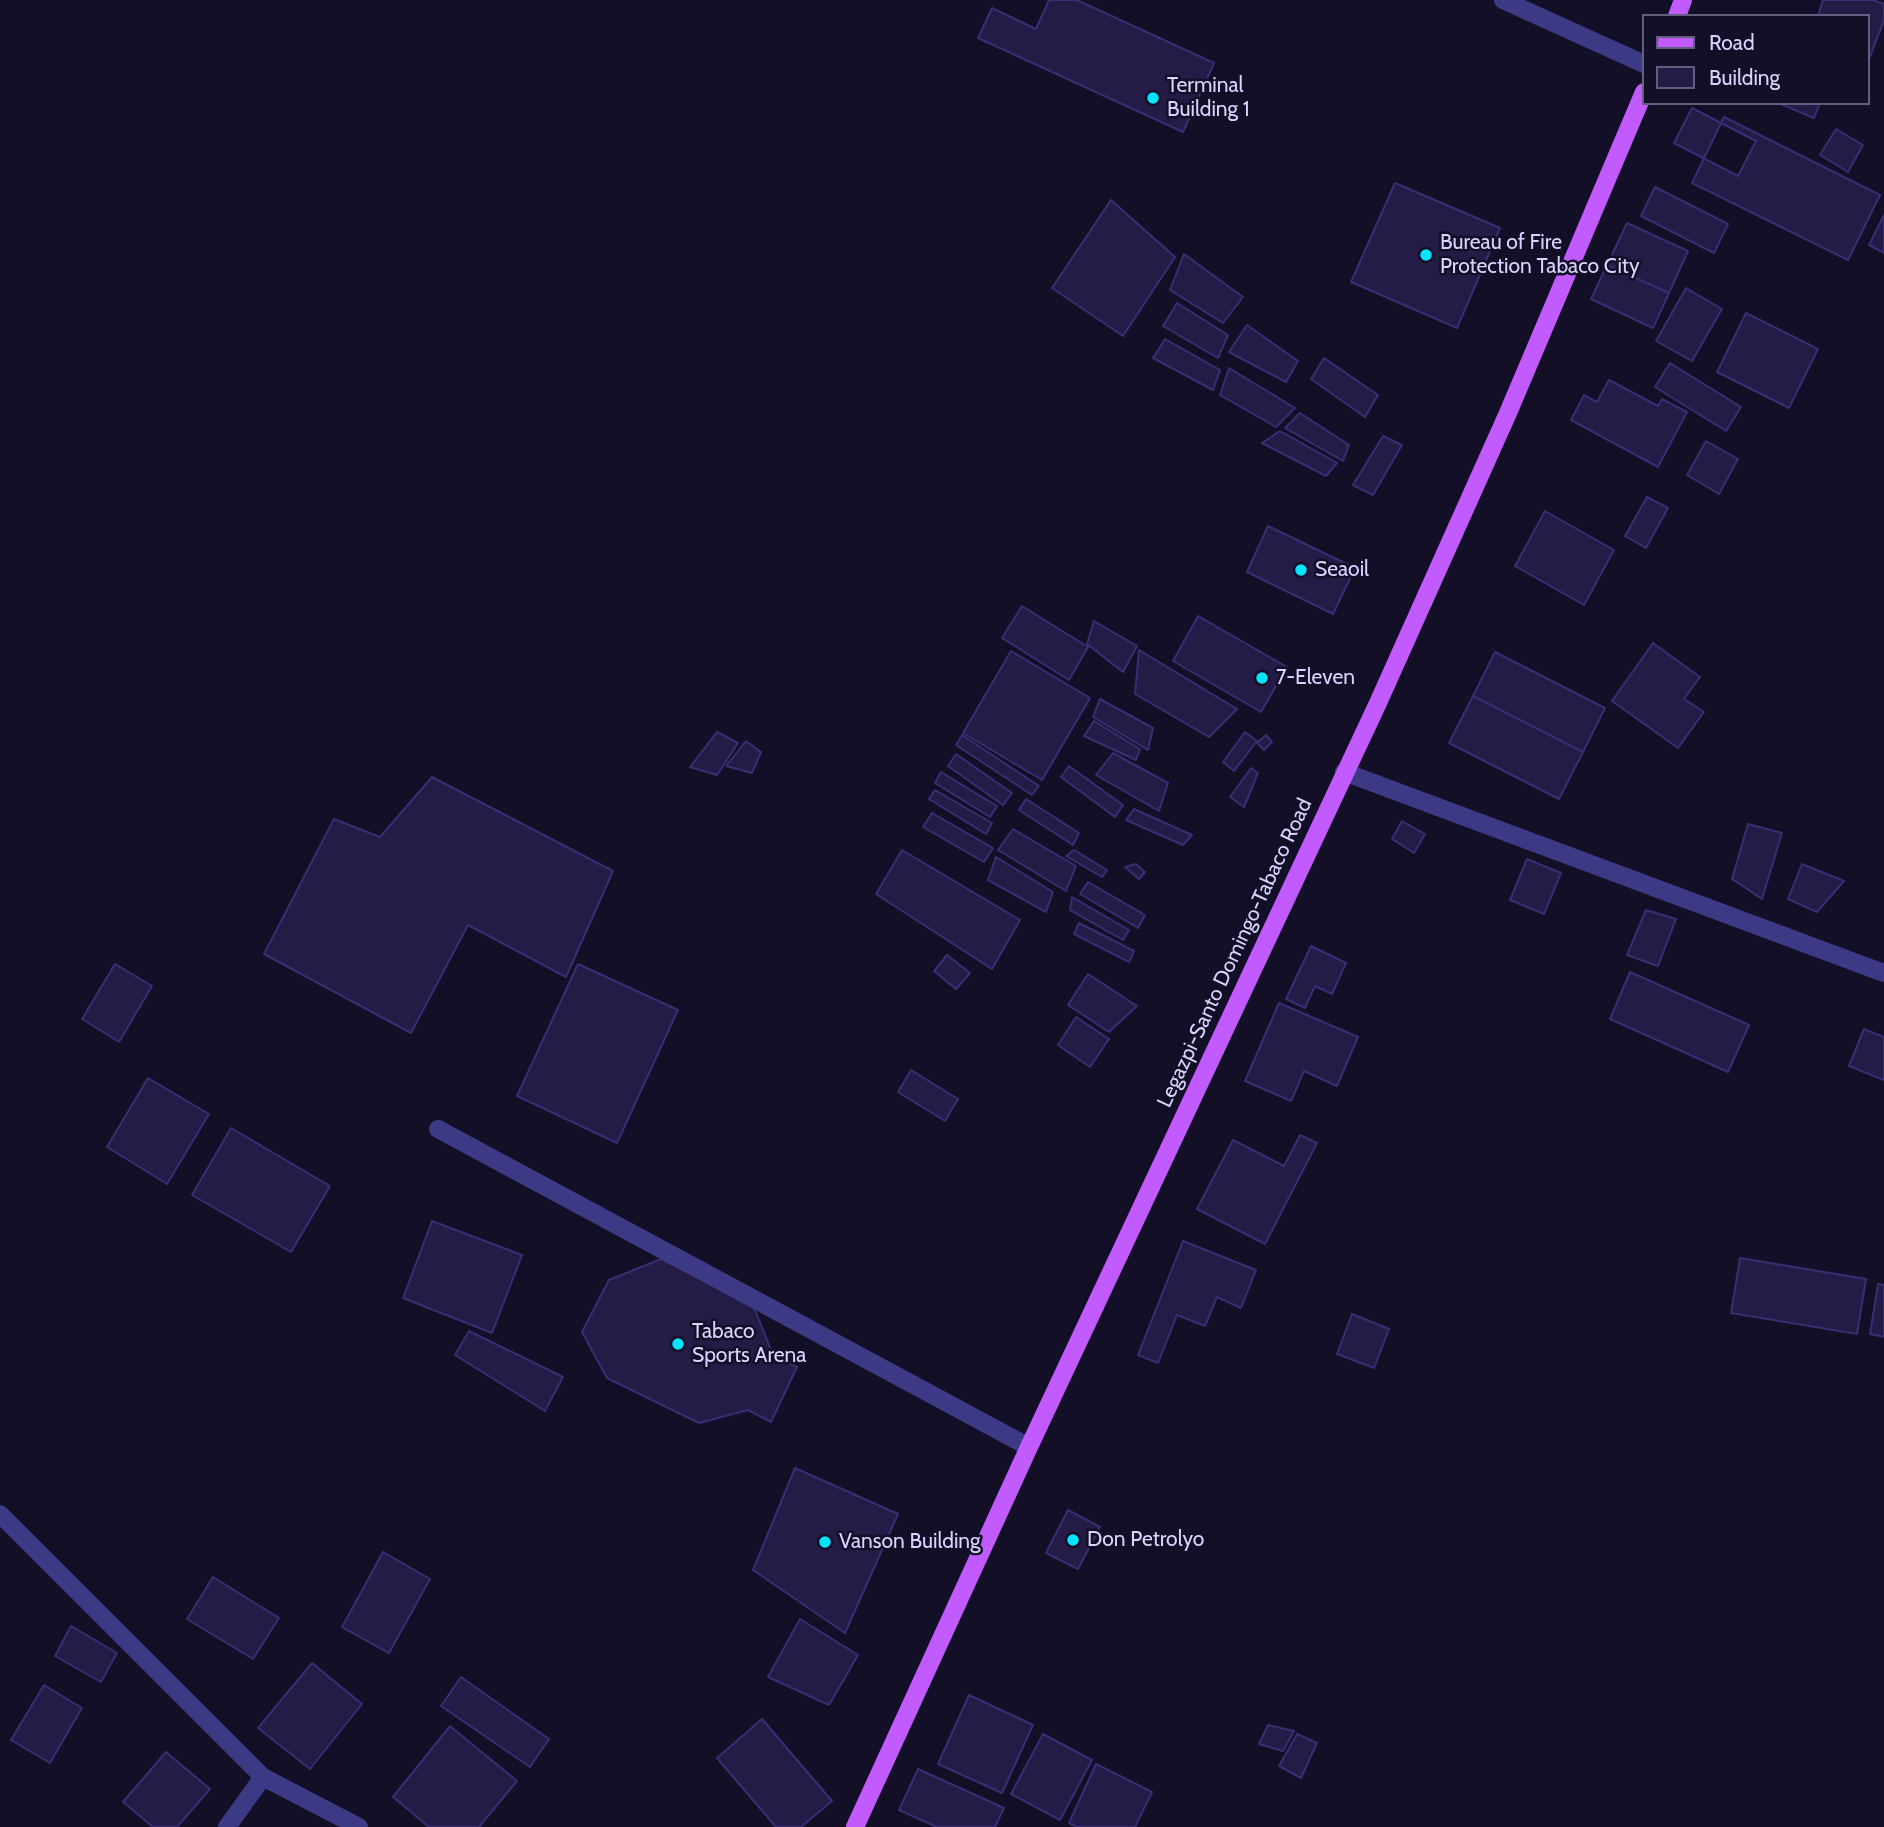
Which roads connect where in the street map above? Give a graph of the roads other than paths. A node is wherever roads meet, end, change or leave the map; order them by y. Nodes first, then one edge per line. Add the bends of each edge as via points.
1 (1503, 0) edge
2 (1643, 64) edge
3 (1643, 94) edge
4 (1344, 772) junction
5 (1884, 973) edge
6 (438, 1129) dead end
7 (1029, 1447) junction
8 (0, 1514) edge
9 (263, 1777) junction
10 (227, 1827) edge
11 (359, 1827) edge
12 (855, 1827) edge

1 - 2 street
3 - 4 main road, Legazpi-Santo Domingo-Tabaco Road via 1508,413
4 - 5 street
4 - 7 main road, Legazpi-Santo Domingo-Tabaco Road
6 - 7 street
7 - 12 main road, Legazpi-Santo Domingo-Tabaco Road
8 - 9 street
9 - 10 street
9 - 11 street

